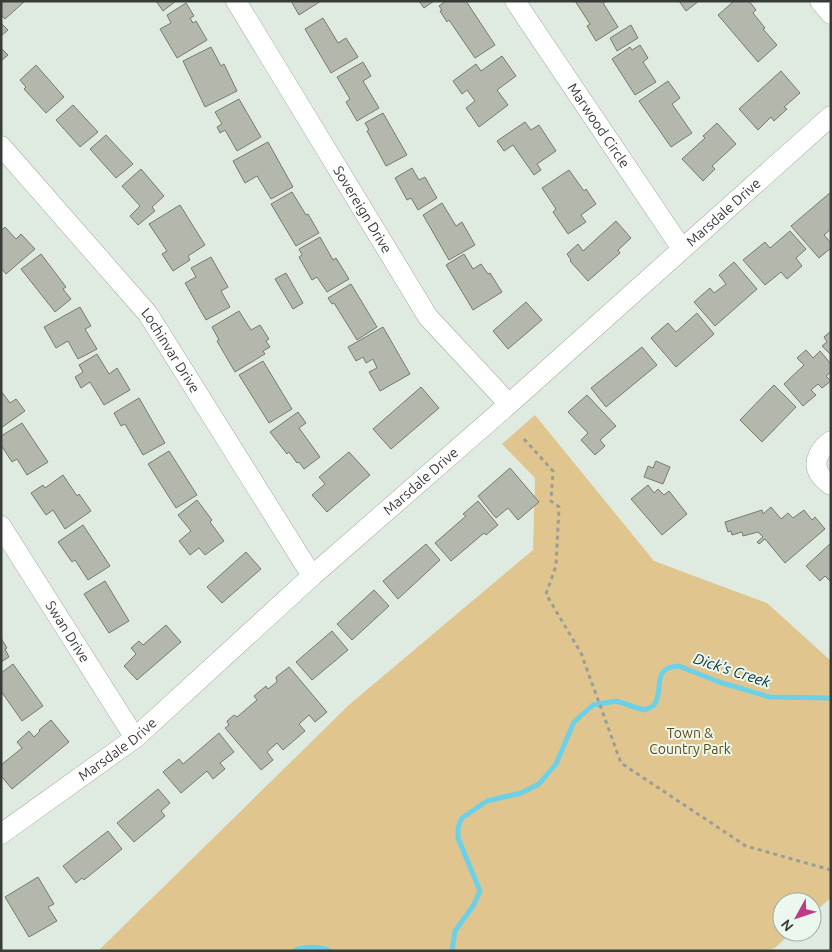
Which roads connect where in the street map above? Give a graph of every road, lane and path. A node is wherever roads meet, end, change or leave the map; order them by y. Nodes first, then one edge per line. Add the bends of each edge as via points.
1 (236, 1) edge
2 (515, 1) edge
3 (820, 1) edge
4 (831, 14) edge
5 (831, 116) edge
6 (1, 146) edge
7 (682, 249) junction
8 (509, 404) junction
9 (524, 439) dead end
10 (831, 441) edge
11 (831, 485) edge
12 (1, 526) edge
13 (312, 576) junction
14 (135, 738) junction
15 (1, 834) edge
16 (831, 870) edge

1 - 8 street, Sovereign Drive via 428,317
2 - 7 street, Marwood Circle
3 - 4 street
5 - 7 street, Marsdale Drive
6 - 13 street, Lochinvar Drive via 148,314
7 - 8 street, Marsdale Drive
8 - 13 street, Marsdale Drive
9 - 16 path via 553,472 551,500 558,507 556,566 546,594 581,653 621,763 746,846
10 - 11 street via 822,448 816,462 819,473
12 - 14 street, Swan Drive
13 - 14 street, Marsdale Drive
14 - 15 street, Marsdale Drive

